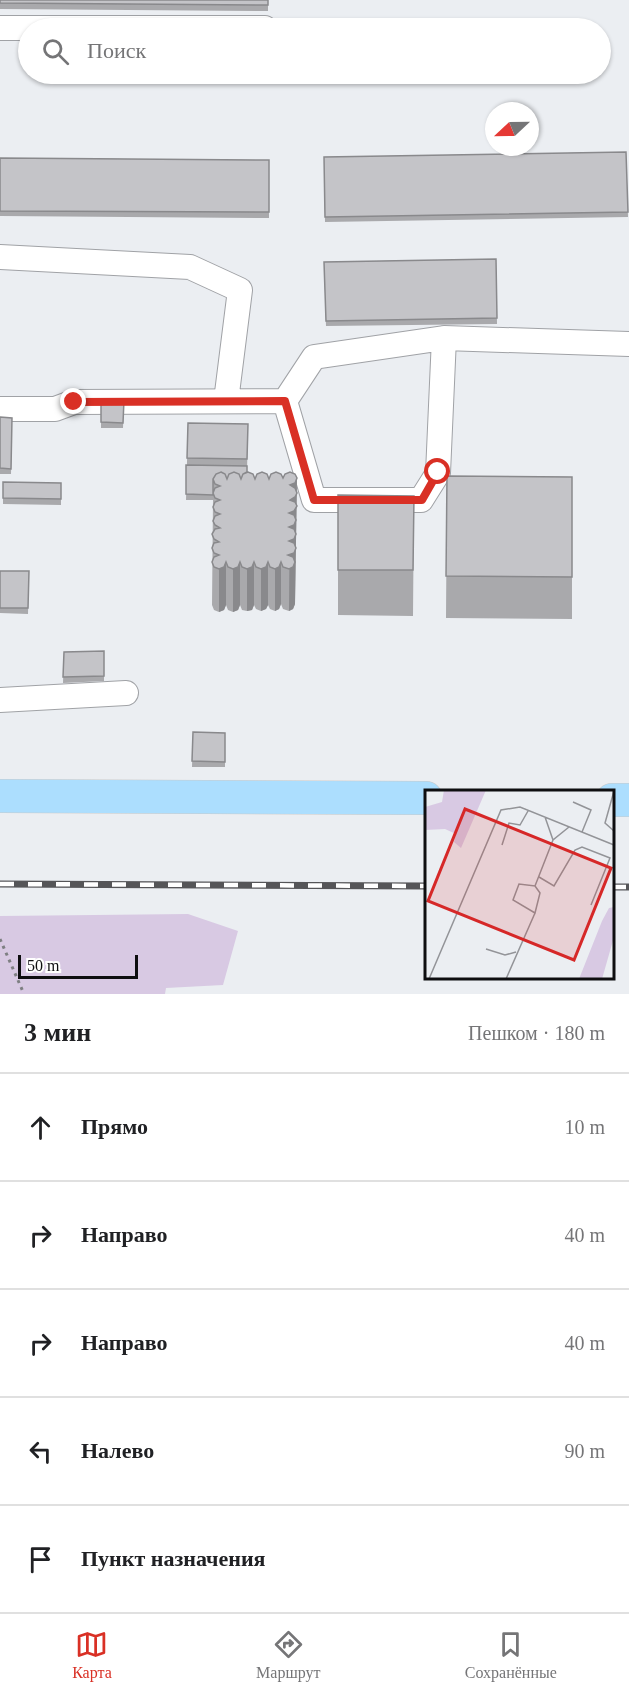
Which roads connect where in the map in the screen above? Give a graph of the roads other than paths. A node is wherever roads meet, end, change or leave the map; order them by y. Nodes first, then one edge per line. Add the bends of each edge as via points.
1 (0, 28) edge
2 (18, 28) edge
3 (0, 257) edge
4 (444, 338) junction
5 (629, 344) edge
6 (226, 401) junction
7 (285, 401) junction
8 (0, 409) edge
9 (126, 693) dead end
10 (0, 700) edge
11 (0, 796) edge
12 (425, 798) edge

1 - 2 lane
3 - 6 lane via 189,267 240,290
4 - 5 lane
4 - 7 lane via 314,357
4 - 7 lane via 438,472 422,500 314,500
6 - 7 lane
6 - 8 lane via 74,402 55,409
9 - 10 lane
11 - 12 highway

